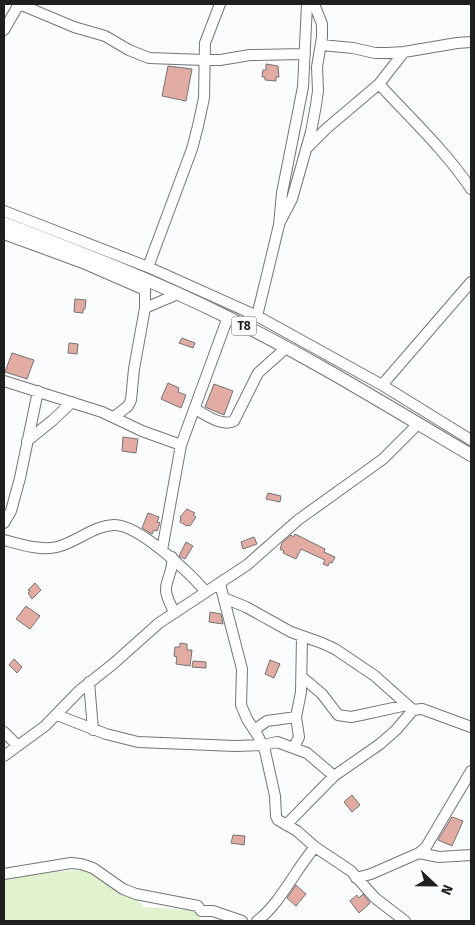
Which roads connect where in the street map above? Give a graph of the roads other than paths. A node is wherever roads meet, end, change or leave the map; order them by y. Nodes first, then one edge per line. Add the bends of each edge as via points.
1 (220, 4) edge
2 (306, 4) edge
3 (314, 4) edge
4 (4, 30) edge
5 (471, 42) edge
6 (321, 46) junction
7 (404, 52) junction
8 (305, 54) junction
9 (204, 60) junction
10 (379, 84) junction
11 (305, 150) junction
12 (471, 189) edge
13 (4, 211) edge
14 (4, 223) edge
15 (279, 224) junction
16 (4, 234) edge
17 (146, 279) junction
18 (471, 282) edge
19 (178, 294) junction
20 (144, 308) junction
21 (257, 316) junction
22 (228, 317) junction
23 (286, 348) junction
24 (4, 381) edge
25 (382, 385) junction
26 (38, 391) junction
27 (72, 402) junction
28 (128, 406) junction
29 (195, 409) junction
30 (114, 417) junction
31 (418, 424) junction
32 (133, 426) junction
33 (471, 440) edge
34 (27, 441) junction
35 (181, 445) junction
36 (471, 455) edge
37 (4, 523) edge
38 (4, 540) edge
39 (162, 550) junction
40 (172, 556) junction
41 (220, 584) junction
42 (206, 592) junction
43 (224, 598) junction
44 (174, 612) junction
45 (302, 637) junction
46 (302, 677) junction
47 (89, 682) junction
48 (410, 708) junction
49 (57, 715) junction
50 (296, 717) junction
51 (252, 727) junction
52 (471, 727) edge
53 (93, 730) junction
54 (4, 732) edge
55 (263, 745) junction
56 (18, 746) junction
57 (235, 746) junction
58 (294, 747) junction
59 (4, 756) edge
60 (471, 771) edge
61 (334, 776) junction
62 (286, 825) junction
63 (315, 848) junction
64 (419, 853) junction
65 (471, 855) edge
66 (4, 874) edge
67 (356, 878) junction
68 (213, 911) junction
69 (222, 921) edge
70 (242, 921) edge
71 (257, 921) edge
72 (404, 921) edge

1 - 9 street via 205,42
2 - 8 street
3 - 6 street via 322,24
4 - 9 street via 18,4 105,36 139,55
5 - 7 street
6 - 7 street via 375,53
6 - 11 street via 316,67 316,104
7 - 10 street
8 - 9 street via 250,54
8 - 15 street via 303,87
9 - 17 street via 204,98 192,149
10 - 11 street
10 - 12 street
11 - 15 street via 292,198
13 - 17 street
14 - 17 main road, T8
15 - 21 street
16 - 17 street via 83,263
17 - 19 main road, T8
17 - 20 street
17 - 21 street
18 - 25 street
19 - 20 street
19 - 22 main road, T8
20 - 28 street
21 - 25 street
22 - 23 main road, T8
22 - 29 street
23 - 29 street via 258,373 234,421 222,422
23 - 31 main road, T8
24 - 26 street
25 - 33 street
26 - 27 street
26 - 34 street
27 - 30 street
27 - 34 street
28 - 30 street
28 - 32 street
29 - 35 street
30 - 32 street
31 - 36 main road, T8
31 - 41 street via 383,459 298,520
32 - 35 street
34 - 37 street via 11,511
35 - 39 street
38 - 39 street via 59,547 90,531 114,525 132,530
39 - 40 street
40 - 42 street
40 - 44 street via 166,592
41 - 42 street
41 - 43 street
42 - 44 street
43 - 45 street
43 - 51 street via 242,669 241,705
44 - 47 street
45 - 46 street
45 - 48 street via 344,655 375,676
46 - 48 street via 322,694 338,715 351,717
46 - 50 street
47 - 49 street
47 - 53 street
48 - 52 street via 422,709
48 - 61 street via 396,730
49 - 53 street
49 - 56 street
50 - 51 street via 267,721
50 - 58 street via 299,738
51 - 55 street
51 - 57 street via 245,740
53 - 57 street via 138,742
54 - 56 street
55 - 57 street
55 - 58 street via 277,742
55 - 62 street via 275,796 276,816
56 - 59 street
58 - 61 street via 318,761
60 - 64 street via 431,840
61 - 62 street
62 - 63 street
63 - 67 street via 342,864
63 - 71 street via 275,904
64 - 65 street via 439,857
64 - 67 street
66 - 68 street via 81,864 136,894 198,906 201,911
67 - 72 street
68 - 69 street
68 - 70 street

